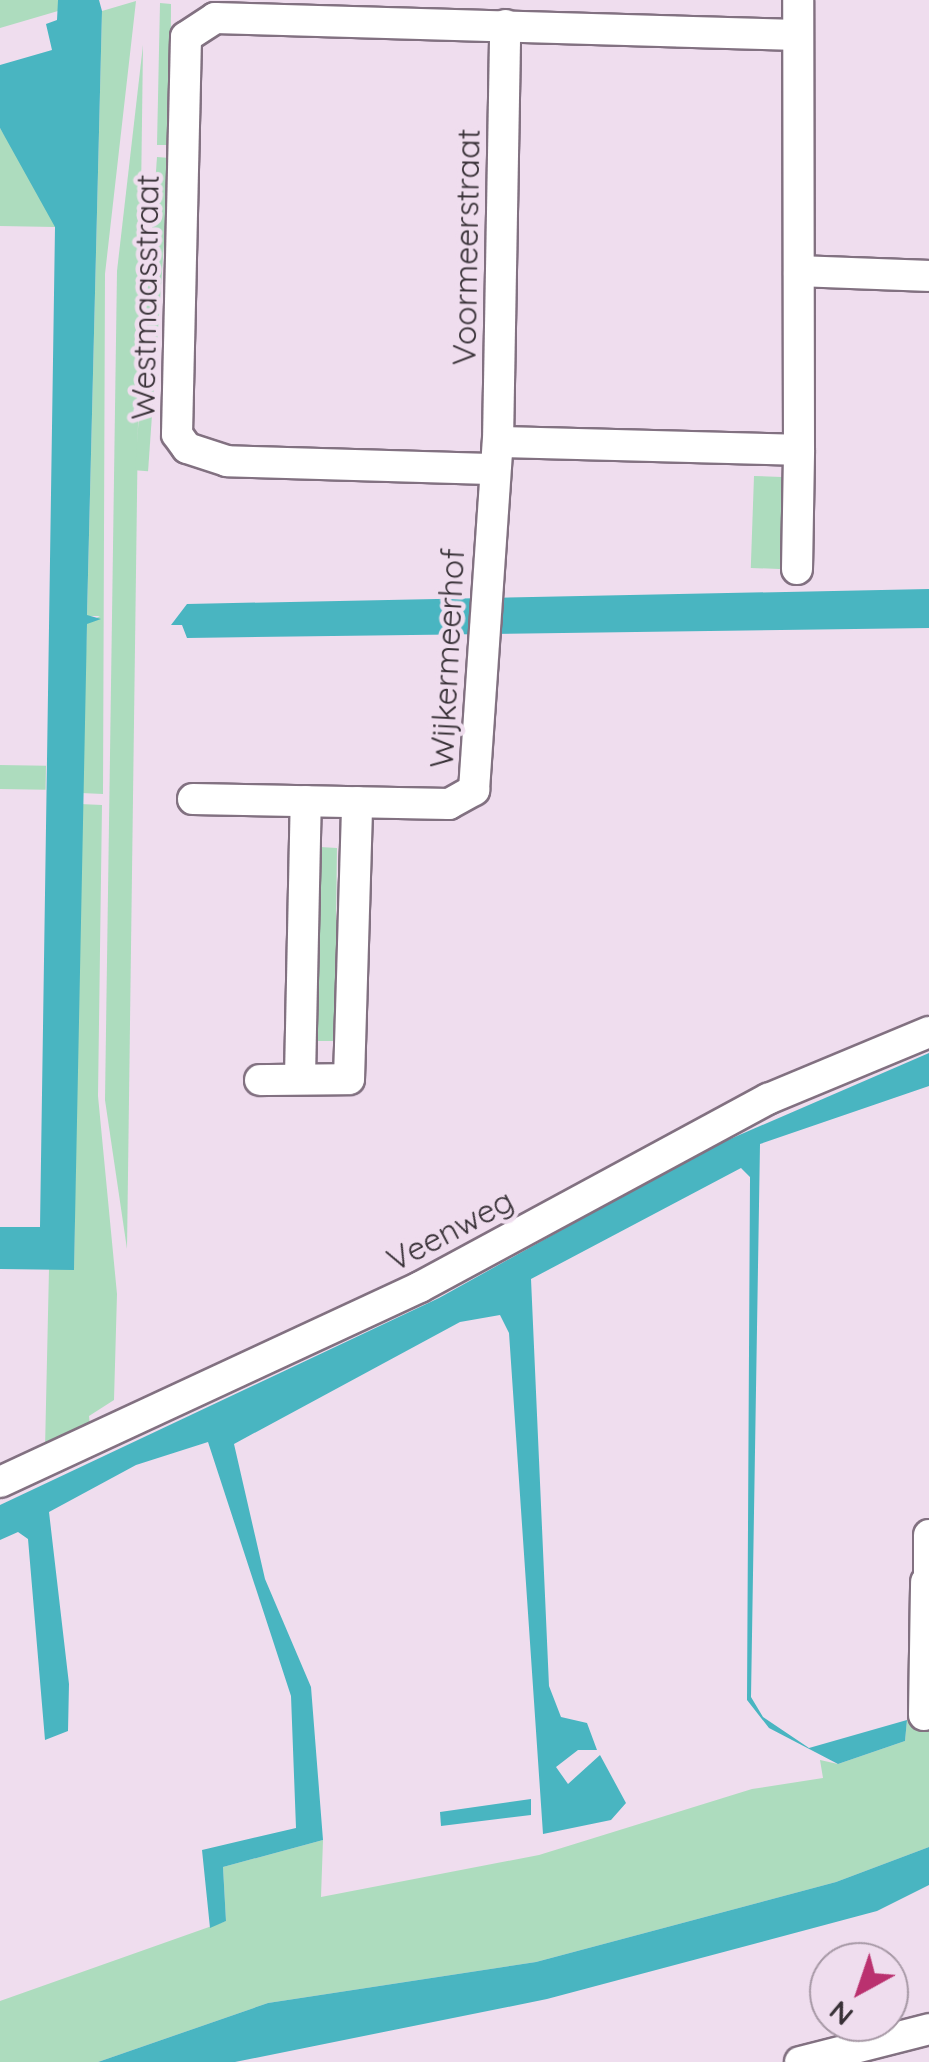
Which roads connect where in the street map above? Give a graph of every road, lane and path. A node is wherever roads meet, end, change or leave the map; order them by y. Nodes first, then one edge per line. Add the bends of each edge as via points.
1 (798, 0) edge
2 (505, 25) junction
3 (798, 34) junction
4 (800, 271) junction
5 (929, 276) edge
6 (799, 450) junction
7 (494, 455) junction
8 (797, 569) dead end
9 (193, 799) dead end
10 (306, 800) junction
11 (357, 802) junction
12 (926, 1044) edge
13 (300, 1077) junction
14 (260, 1080) dead end
15 (0, 1482) edge
16 (929, 1535) edge
17 (928, 1582) edge
18 (924, 1715) dead end
19 (929, 2029) edge
20 (800, 2062) edge

1 - 3 street
2 - 3 street
2 - 7 street, Voormeerstraat
2 - 7 street, Westmaasstraat via 198,22 182,56 177,434 202,458 227,462
3 - 4 street
4 - 5 street
4 - 6 street
6 - 7 street, Westmaasstraat
6 - 8 street
7 - 11 street, Wijkermeerhof via 488,654 474,790 449,804
9 - 10 street, Wijkermeerhof
10 - 11 street, Wijkermeerhof
10 - 13 street
11 - 13 street via 349,1079
12 - 15 street, Veenweg via 751,1107 420,1287
13 - 14 street
16 - 17 street
17 - 18 street
19 - 20 street

